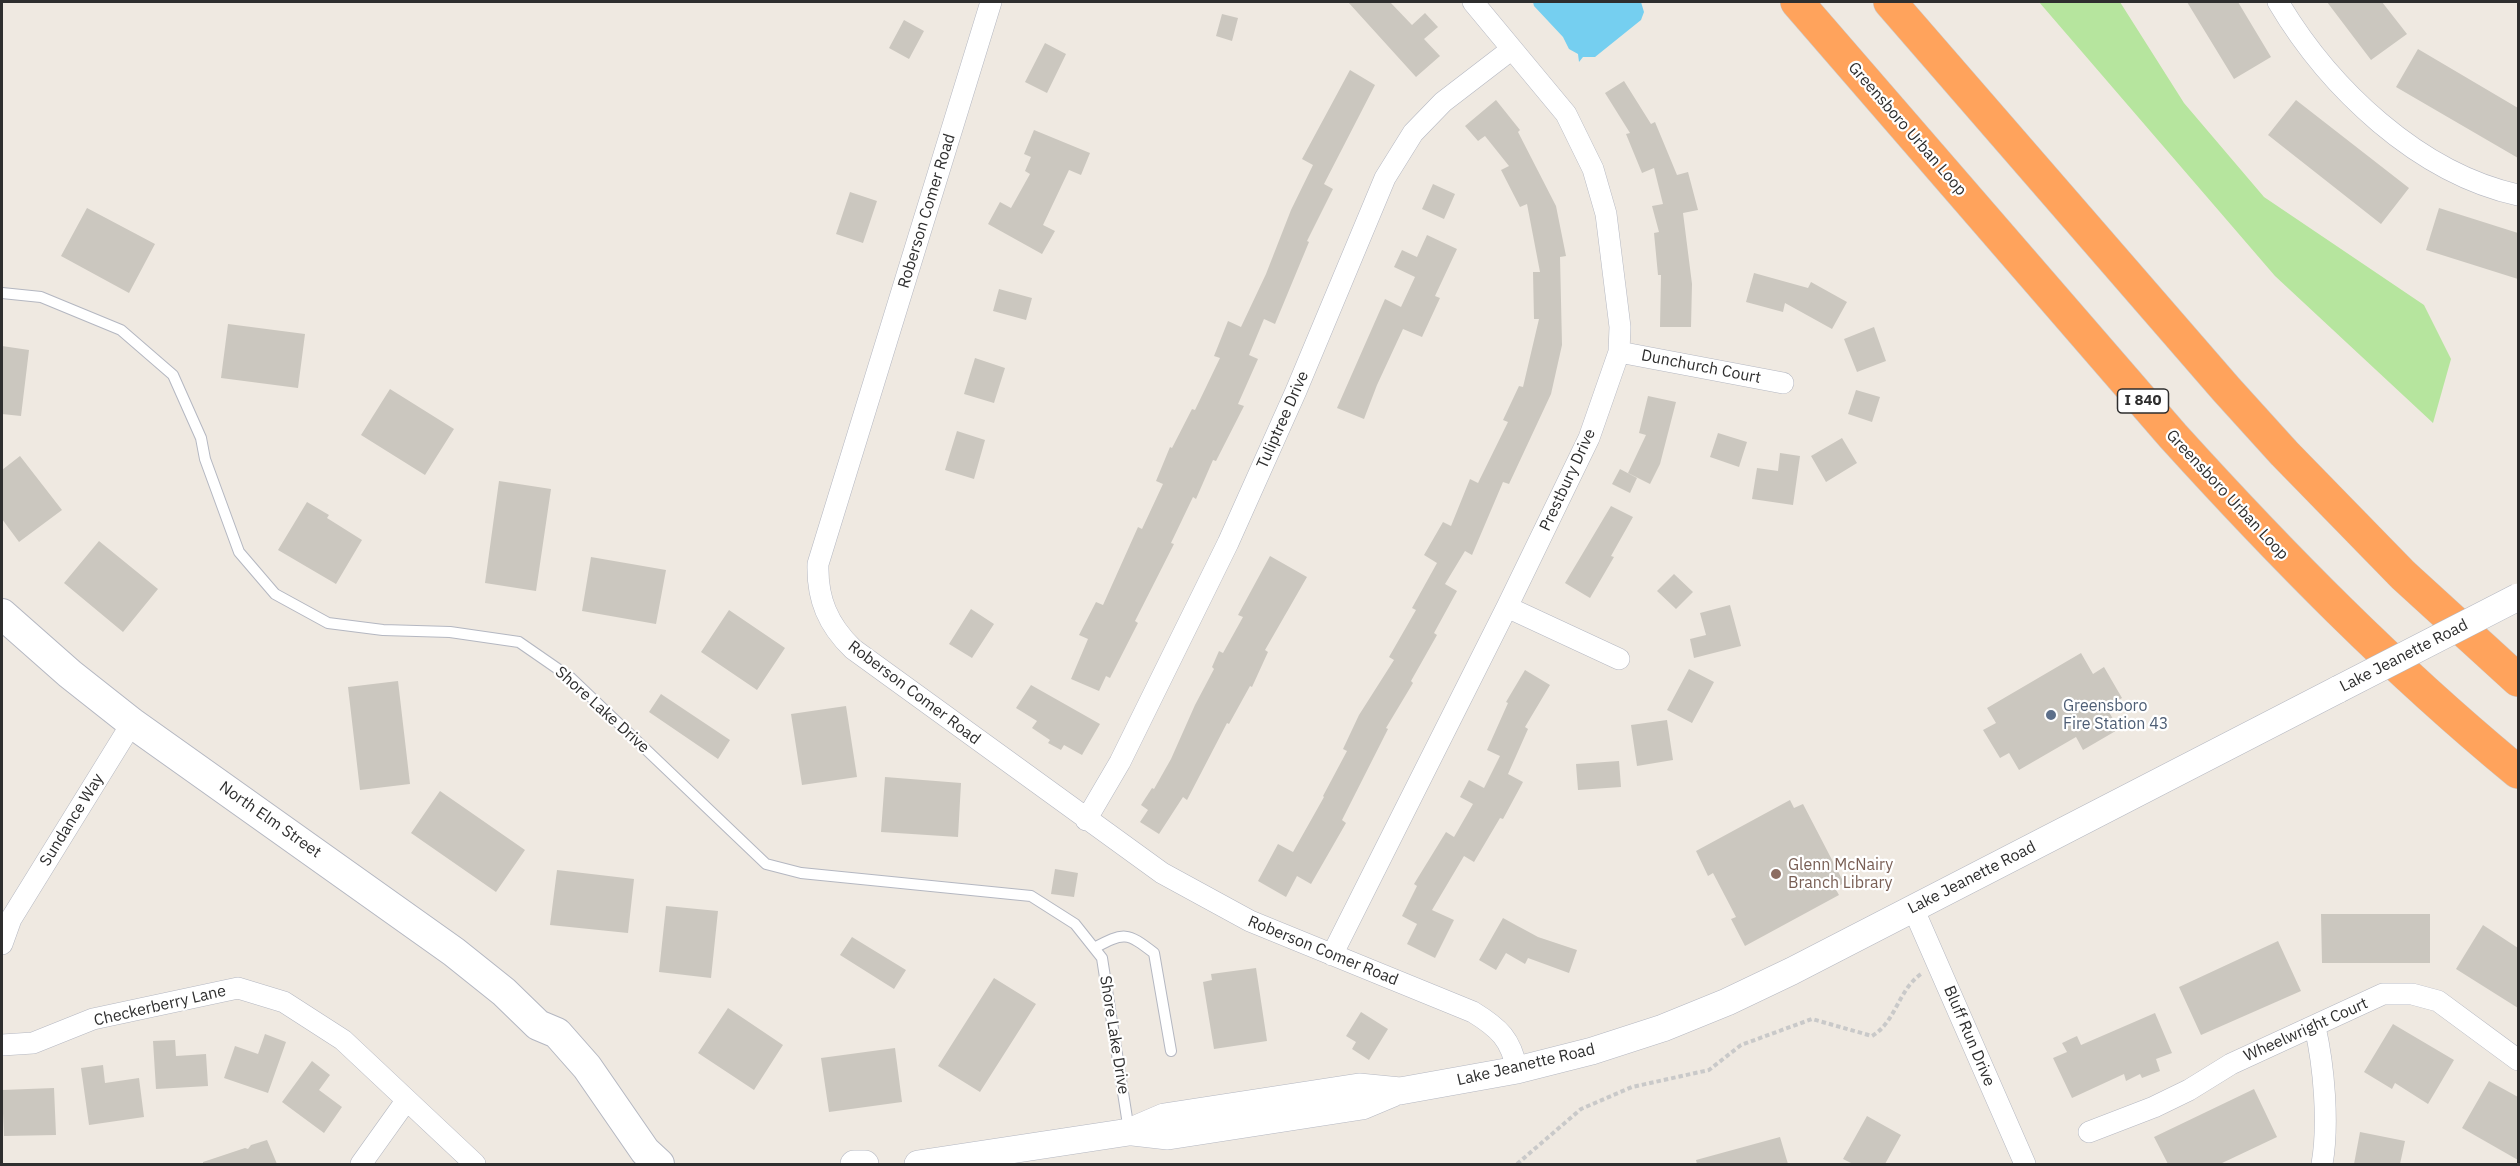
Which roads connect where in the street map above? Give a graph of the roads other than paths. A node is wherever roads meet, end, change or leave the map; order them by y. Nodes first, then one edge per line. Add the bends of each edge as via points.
1 (991, 2) edge
2 (1473, 2) edge
3 (1797, 2) edge
4 (1890, 2) edge
5 (2278, 2) edge
6 (1512, 49) junction
7 (2518, 195) edge
8 (2, 293) edge
9 (1619, 352) junction
10 (1783, 383) dead end
11 (2518, 597) edge
12 (1507, 608) junction
13 (2, 614) edge
14 (1619, 659) dead end
15 (2518, 680) edge
16 (132, 723) junction
17 (2518, 772) edge
18 (1086, 820) junction
19 (1913, 908) junction
20 (6, 923) edge
21 (2, 944) edge
22 (1094, 948) junction
23 (1332, 955) junction
24 (538, 1025) junction
25 (2315, 1027) junction
26 (2, 1045) edge
27 (1171, 1051) dead end
28 (2518, 1060) edge
29 (1517, 1070) junction
30 (406, 1101) junction
31 (1129, 1132) junction
32 (2089, 1132) dead end
33 (361, 1164) edge
34 (475, 1164) edge
35 (632, 1164) edge
36 (659, 1164) edge
37 (854, 1164) edge
38 (865, 1164) edge
39 (918, 1164) edge
40 (2025, 1164) edge
41 (2322, 1164) edge

1 - 18 street, Roberson Comer Road via 818,564 818,580 828,618 853,649
2 - 6 street, Prestbury Drive
3 - 17 highway, Greensboro Urban Loop / I 840 via 2232,501 2354,626
4 - 15 highway via 2284,453 2403,575
5 - 7 street via 2338,84 2369,114 2431,158 2472,179
6 - 9 street, Prestbury Drive via 1566,114 1593,169 1606,214 1620,327
6 - 18 street, Tuliptree Drive via 1443,102 1413,133 1385,178 1228,543 1120,762
8 - 22 lane, Shore Lake Drive via 40,297 121,330 173,375 201,438 238,552 274,594 328,623 450,632 519,642 578,685 766,864 801,873 1031,896 1075,924
9 - 10 street, Dunchurch Court
9 - 12 street, Prestbury Drive via 1589,438
11 - 19 street, Lake Jeanette Road, bridge
12 - 14 street
12 - 23 street, Prestbury Drive
13 - 16 main road, North Elm Street
16 - 20 street, Sundance Way
16 - 24 main road, North Elm Street via 454,952
18 - 23 street, Roberson Comer Road via 1218,906
19 - 29 street, Lake Jeanette Road via 1738,997 1663,1028
19 - 40 street, Bluff Run Drive
20 - 21 street, Sundance Way
22 - 27 lane via 1117,936 1135,938 1154,953
22 - 31 lane, Shore Lake Drive via 1102,958
23 - 29 street, Roberson Comer Road via 1473,1012 1502,1034 1513,1050
24 - 35 main road, North Elm Street via 543,1046 581,1089
24 - 36 main road, North Elm Street via 557,1033 587,1067 645,1151
25 - 28 street, Wheelwright Court via 2383,994 2412,994 2438,1001
25 - 32 street, Wheelwright Court via 2281,1039 2154,1107
25 - 41 street via 2324,1102
26 - 30 street, Checkerberry Lane via 33,1042 93,1019 238,988 284,1002 343,1040
29 - 31 street, Lake Jeanette Road via 1400,1091 1359,1087 1164,1117
30 - 33 street
30 - 34 street, Checkerberry Lane
31 - 39 street, Lake Jeanette Road
37 - 38 street

